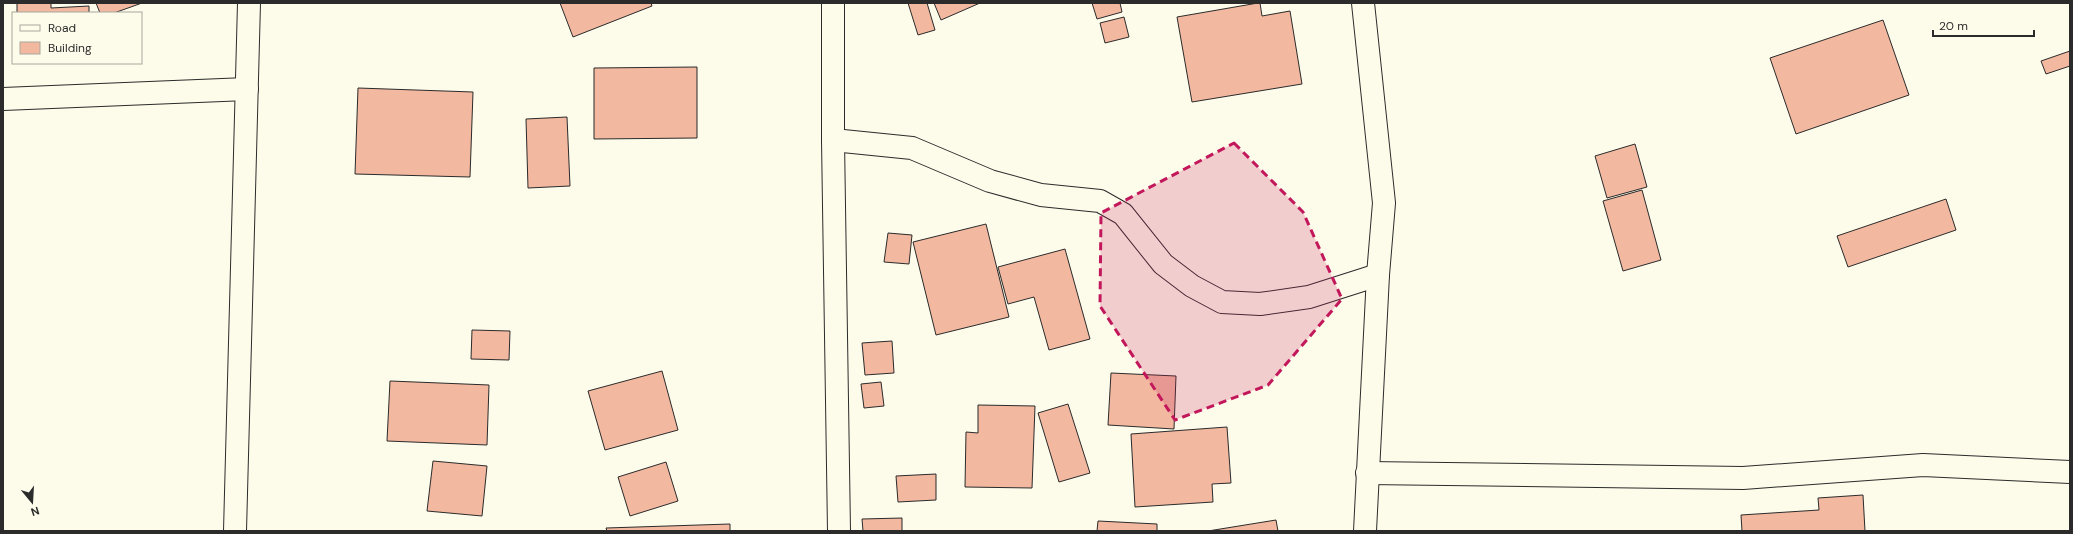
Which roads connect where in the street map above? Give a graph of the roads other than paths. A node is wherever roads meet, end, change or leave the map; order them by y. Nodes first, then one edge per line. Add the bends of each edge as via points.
1 (249, 3) edge
2 (833, 3) edge
3 (1363, 3) edge
4 (247, 89) junction
5 (3, 99) edge
6 (833, 140) junction
7 (1378, 276) junction
8 (1368, 472) junction
9 (2070, 472) edge
10 (236, 531) edge
11 (840, 531) edge
12 (1365, 531) edge

1 - 4 street
2 - 6 street
3 - 7 street via 1384,203
4 - 5 street
4 - 10 street
6 - 7 street via 912,148 990,181 1041,195 1100,201 1123,214 1163,264 1192,286 1222,302 1260,304 1309,297
6 - 11 street
7 - 8 street
8 - 9 street via 1743,478 1923,464
8 - 12 street

